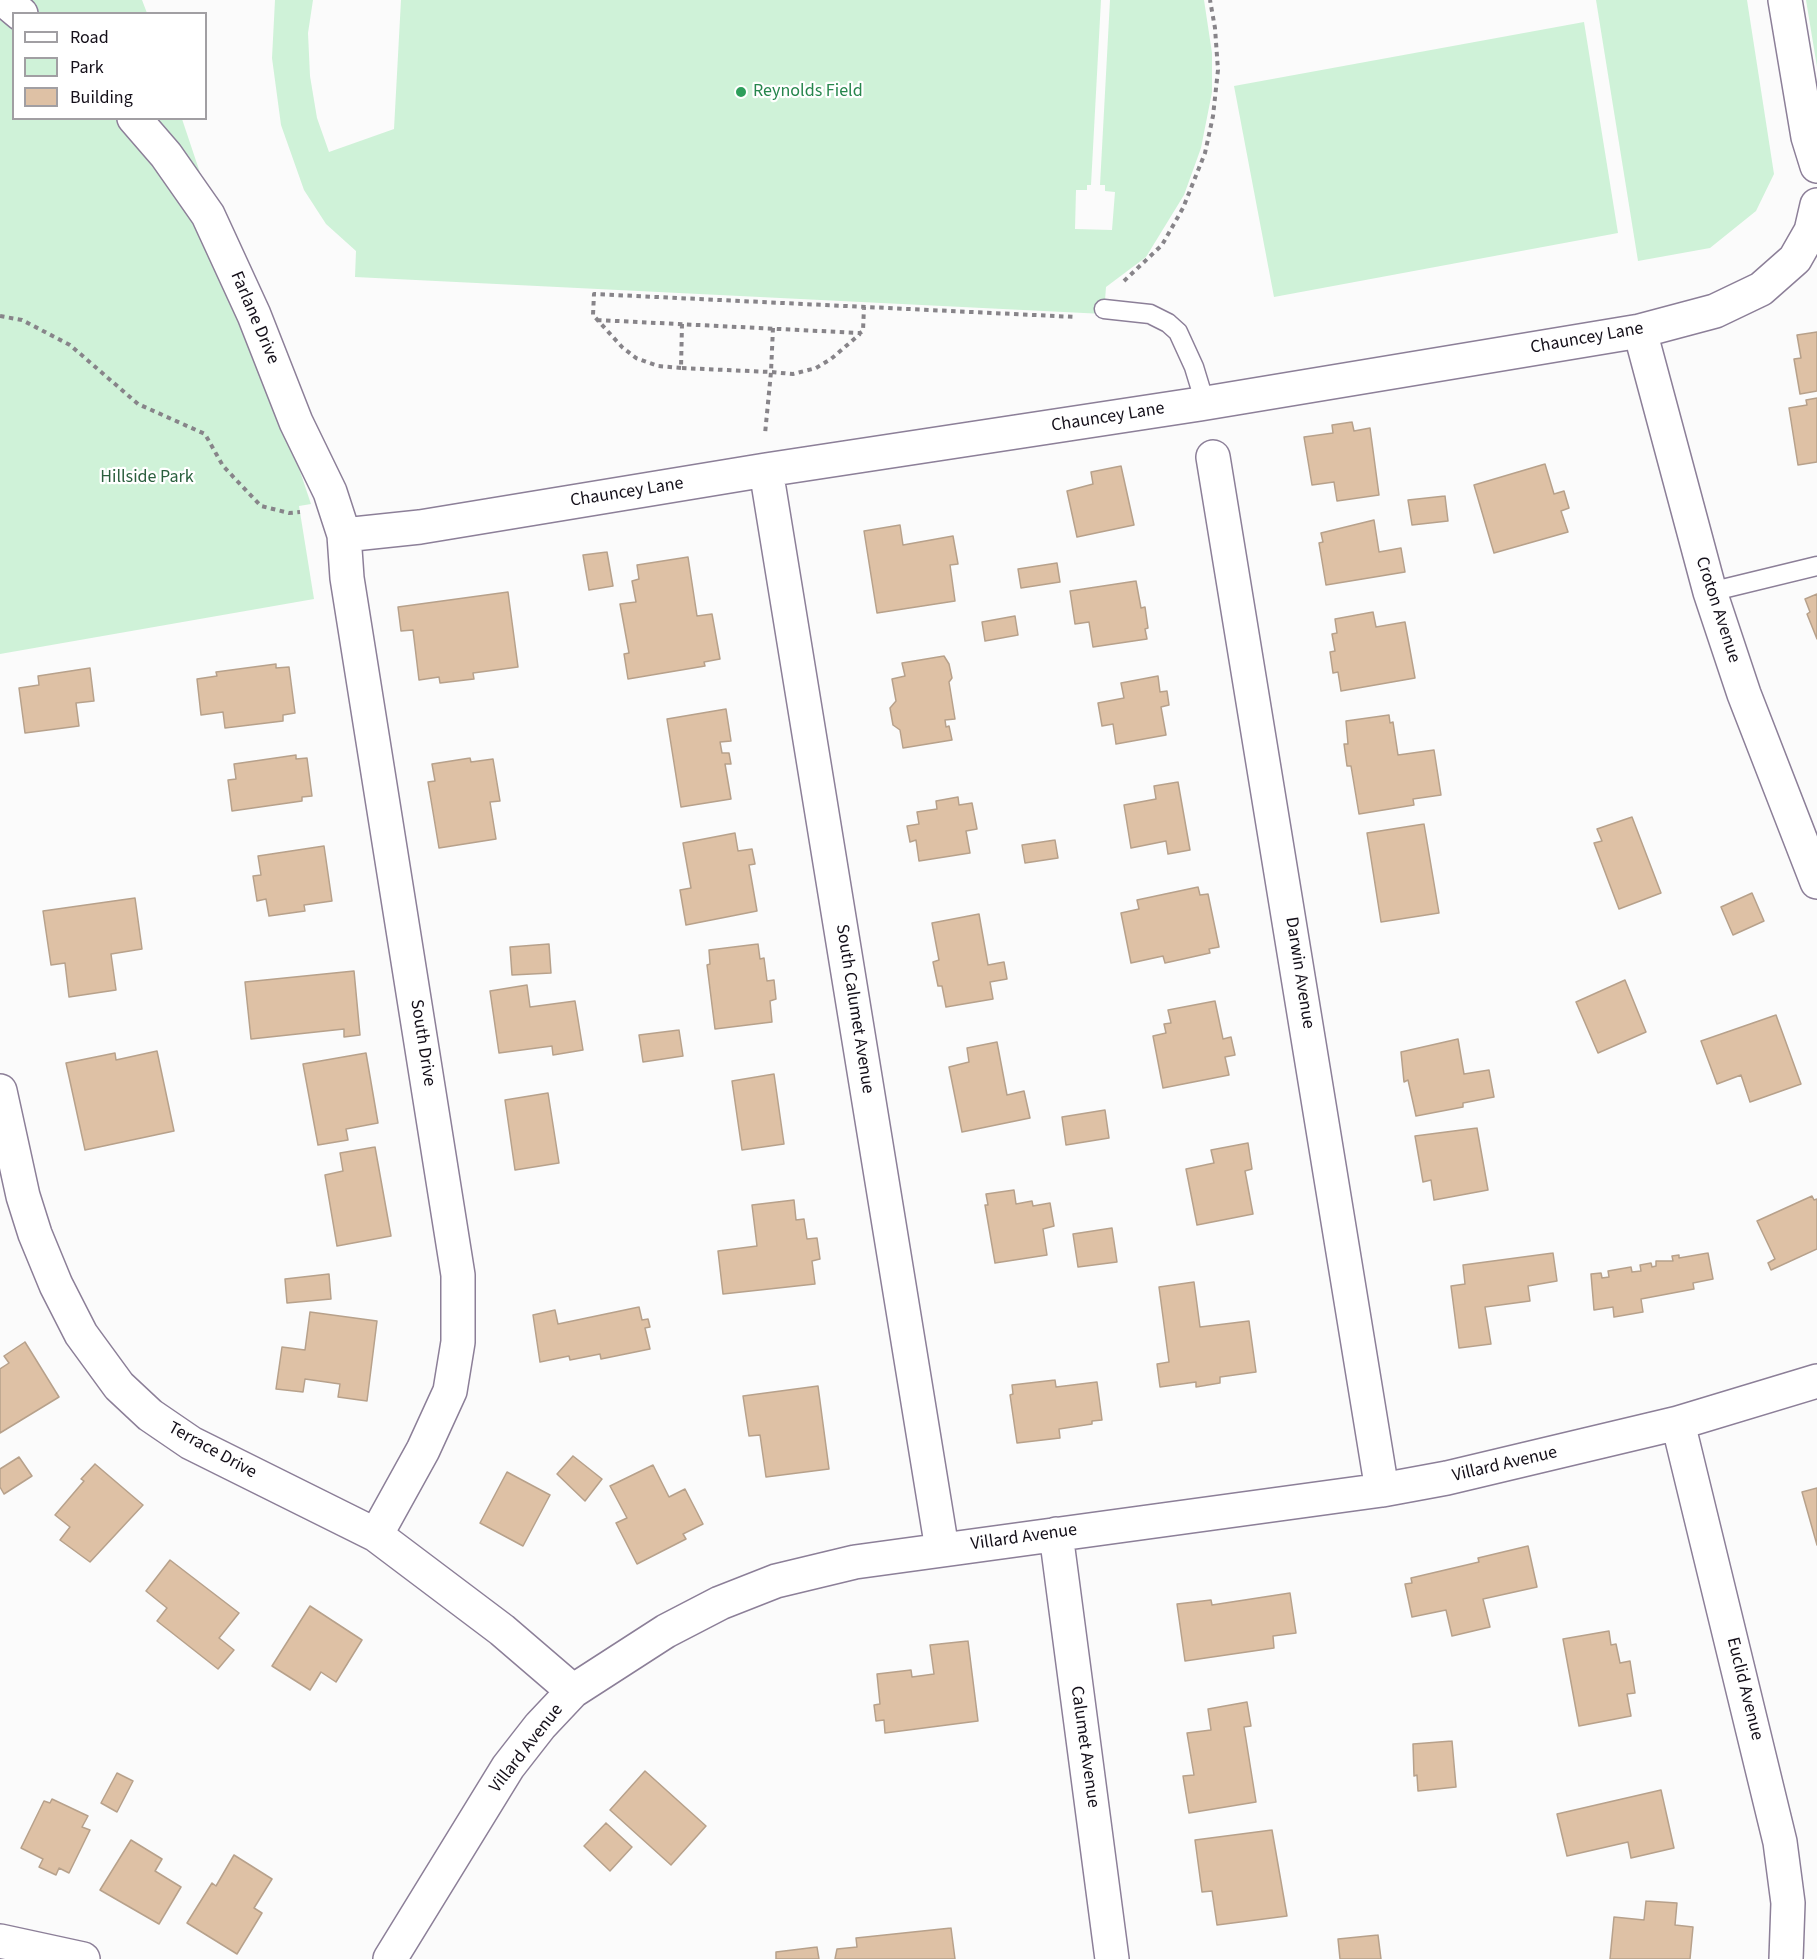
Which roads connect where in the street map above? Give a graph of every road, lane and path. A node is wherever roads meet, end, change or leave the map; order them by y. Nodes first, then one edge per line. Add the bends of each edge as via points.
1 (4, 0) edge
2 (1210, 0) edge
3 (1785, 0) edge
4 (19, 12) edge
5 (136, 120) edge
6 (1817, 166) edge
7 (1817, 205) edge
8 (864, 307) junction
9 (1106, 309) junction
10 (0, 316) edge
11 (596, 320) junction
12 (682, 324) junction
13 (773, 328) junction
14 (1640, 331) junction
15 (860, 333) junction
16 (681, 368) junction
17 (771, 372) junction
18 (1204, 403) junction
19 (765, 454) junction
20 (1213, 457) dead end
21 (339, 523) junction
22 (1817, 566) edge
23 (1710, 592) junction
24 (1817, 882) edge
25 (0, 1091) edge
26 (1817, 1381) edge
27 (1678, 1423) junction
28 (1382, 1490) junction
29 (1056, 1534) junction
30 (376, 1535) junction
31 (942, 1549) junction
32 (573, 1691) junction
33 (0, 1941) edge
34 (82, 1959) edge
35 (390, 1959) edge
36 (1112, 1959) edge
37 (1786, 1959) edge

1 - 4 street
2 - 9 path via 1218,70 1213,116 1200,169 1162,245 1110,292
3 - 6 street via 1806,127
5 - 21 street, Farlane Drive via 208,215 330,492
7 - 14 street, Chauncey Lane via 1810,231 1795,259 1761,289 1715,311
8 - 9 path via 1108,318
8 - 11 path via 594,294
8 - 15 path
9 - 18 lane via 1150,314 1178,332 1186,345
10 - 21 path via 22,320 70,345 138,404 205,434 223,466 261,506
11 - 12 path
11 - 16 path via 636,358 658,366
12 - 13 path
12 - 16 path
13 - 15 path
13 - 17 path
14 - 18 street, Chauncey Lane
14 - 23 street, Croton Avenue
15 - 17 path via 816,368 793,374
16 - 17 path
17 - 19 path
18 - 19 street, Chauncey Lane
19 - 21 street, Chauncey Lane via 420,527
19 - 31 street, South Calumet Avenue
20 - 28 street, Darwin Avenue
21 - 30 street, South Drive via 458,1275 458,1341 450,1391
22 - 23 lane
23 - 24 street, Croton Avenue via 1744,694
25 - 30 street, Terrace Drive via 23,1196 39,1245 81,1334 119,1386 150,1415 191,1443
26 - 27 street, Villard Avenue
27 - 28 street, Villard Avenue via 1511,1464
27 - 37 street, Euclid Avenue via 1780,1842 1788,1903
28 - 29 street, Villard Avenue
29 - 31 street, Villard Avenue
29 - 36 street, Calumet Avenue
30 - 32 street, Terrace Drive via 502,1630
31 - 32 street, Villard Avenue via 855,1562 776,1581 720,1603 666,1631
32 - 35 street, Villard Avenue via 508,1767
33 - 34 street

